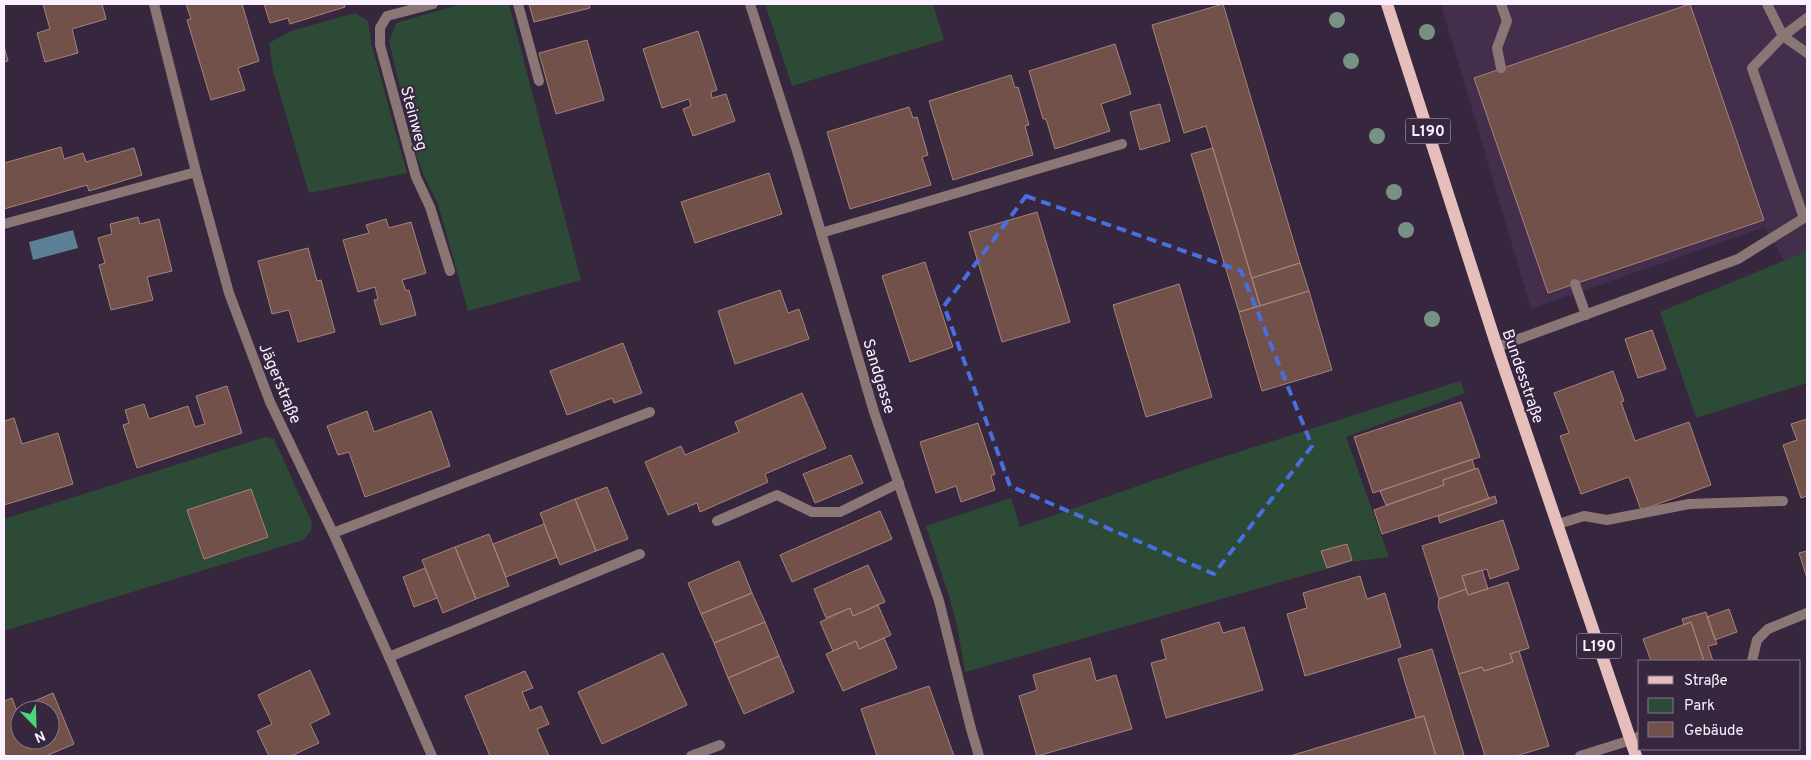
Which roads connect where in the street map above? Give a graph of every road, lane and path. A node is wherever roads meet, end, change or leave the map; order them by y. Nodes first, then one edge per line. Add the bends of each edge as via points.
1 (154, 4) edge
2 (433, 4) edge
3 (518, 4) edge
4 (750, 4) edge
5 (1387, 4) edge
6 (1501, 4) edge
7 (1767, 4) edge
8 (1807, 18) edge
9 (1783, 36) junction
10 (1807, 53) edge
11 (1501, 68) dead end
12 (539, 81) dead end
13 (1122, 144) dead end
14 (196, 172) junction
15 (4, 224) edge
16 (821, 233) junction
17 (450, 271) dead end
18 (1575, 284) dead end
19 (1586, 316) junction
20 (1497, 347) junction
21 (650, 412) dead end
22 (899, 483) junction
23 (1783, 501) dead end
24 (717, 521) dead end
25 (1558, 524) junction
26 (333, 533) junction
27 (640, 554) dead end
28 (1807, 613) edge
29 (389, 657) junction
30 (1752, 660) edge
31 (1635, 738) edge
32 (720, 745) dead end
33 (432, 756) edge
34 (691, 756) edge
35 (980, 756) edge
36 (1580, 756) edge
37 (1636, 756) edge

1 - 14 street, Jägerstraße
2 - 17 street, Steinweg via 387,16 380,28 380,45 416,177 430,207
3 - 12 street
4 - 16 street, Sandgasse
5 - 20 main road, Bundesstraße / L190
6 - 11 street via 1507,21 1497,48
7 - 9 street
8 - 9 street
9 - 10 street
9 - 19 street via 1752,68 1804,218 1738,259
13 - 16 street
14 - 15 street
14 - 26 street, Jägerstraße via 232,302 270,402
16 - 22 street, Sandgasse via 874,412
18 - 19 street
19 - 20 street
20 - 25 main road, Bundesstraße / L190
21 - 26 street
22 - 24 street via 840,512 812,512 777,495
22 - 35 street, Sandgasse via 940,601
23 - 25 street via 1690,504 1606,520 1584,516
25 - 31 main road, Bundesstraße / L190
26 - 29 street, Jägerstraße
27 - 29 street
28 - 30 street via 1768,629 1757,640
29 - 33 street, Jägerstraße
31 - 36 street
31 - 37 main road, Bundesstraße / L190
32 - 34 street

